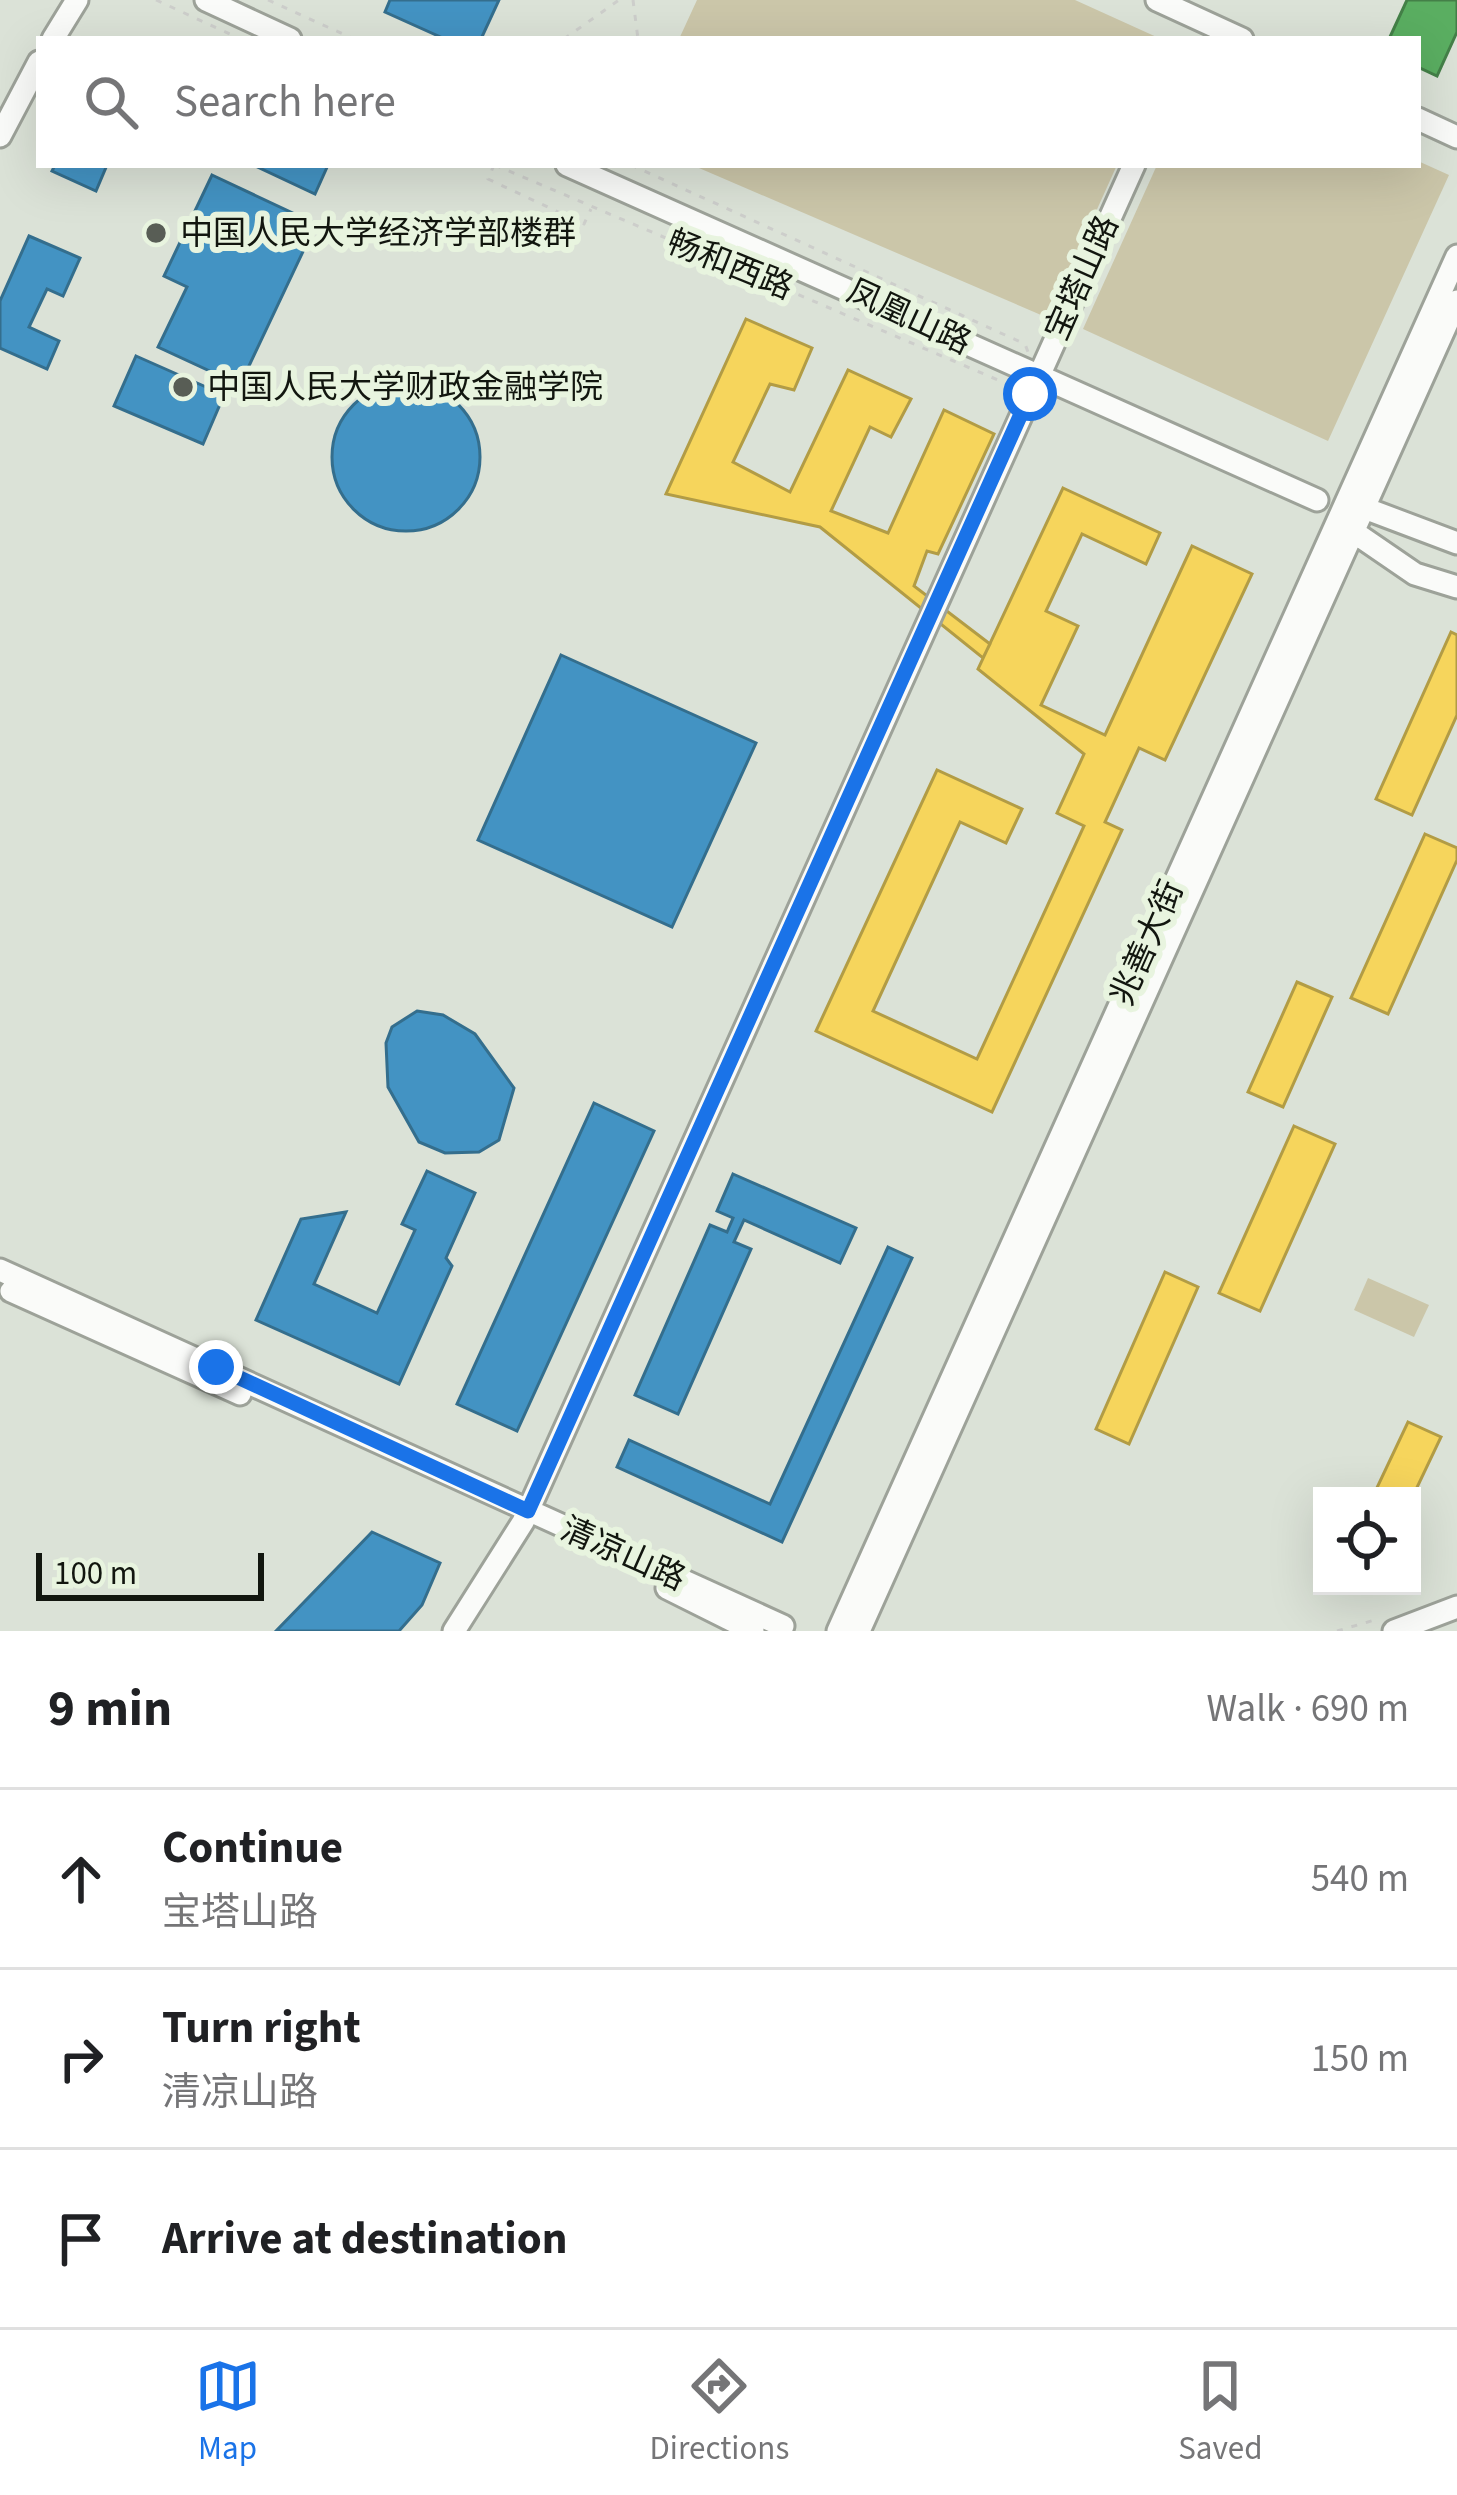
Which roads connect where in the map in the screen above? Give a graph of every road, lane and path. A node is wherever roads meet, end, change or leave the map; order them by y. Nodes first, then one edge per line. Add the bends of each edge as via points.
1 (77, 0) edge
2 (156, 0) edge
3 (206, 0) edge
4 (268, 0) edge
5 (602, 0) edge
6 (619, 0) edge
7 (633, 0) edge
8 (1157, 0) edge
9 (610, 4) junction
10 (1195, 29) edge
11 (55, 36) edge
12 (235, 36) edge
13 (284, 36) edge
14 (347, 36) edge
15 (568, 36) edge
16 (638, 36) edge
17 (1228, 36) edge
18 (36, 68) edge
19 (1421, 120) edge
20 (0, 136) edge
21 (1457, 137) edge
22 (494, 168) edge
23 (502, 168) edge
24 (573, 168) edge
25 (638, 168) edge
26 (1132, 168) edge
27 (592, 207) junction
28 (1457, 256) edge
29 (1457, 301) edge
30 (1034, 385) junction
31 (1317, 500) dead end
32 (1350, 514) junction
33 (1457, 543) edge
34 (1457, 587) edge
35 (0, 1270) edge
36 (0, 1286) edge
37 (526, 1517) junction
38 (1457, 1607) edge
39 (454, 1631) edge
40 (753, 1631) edge
41 (780, 1631) edge
42 (838, 1631) edge
43 (859, 1631) edge
44 (1394, 1631) edge

1 - 11 street
2 - 12 path
3 - 13 street
4 - 14 path
5 - 9 path
6 - 9 path
7 - 16 path
8 - 10 street
9 - 15 path
10 - 17 street
18 - 20 street
19 - 21 street
22 - 27 path via 488,179 584,224
23 - 27 path, 畅和西路
24 - 30 street, 凤凰山路
25 - 30 path, 畅和西路 via 1025,344
26 - 30 street, 宝塔山路
27 - 30 path, 畅和西路
28 - 32 street, 兆善大街
29 - 32 street, 兆善大街
30 - 31 street, 凤凰山路
30 - 37 street, 宝塔山路
32 - 33 street
32 - 34 street via 1415,574
32 - 42 street, 兆善大街
32 - 43 street, 兆善大街
35 - 37 street, 清凉山路
36 - 37 street, 清凉山路
37 - 39 street, 宝塔山路
37 - 40 street, 清凉山路
37 - 41 street, 清凉山路
38 - 44 street

